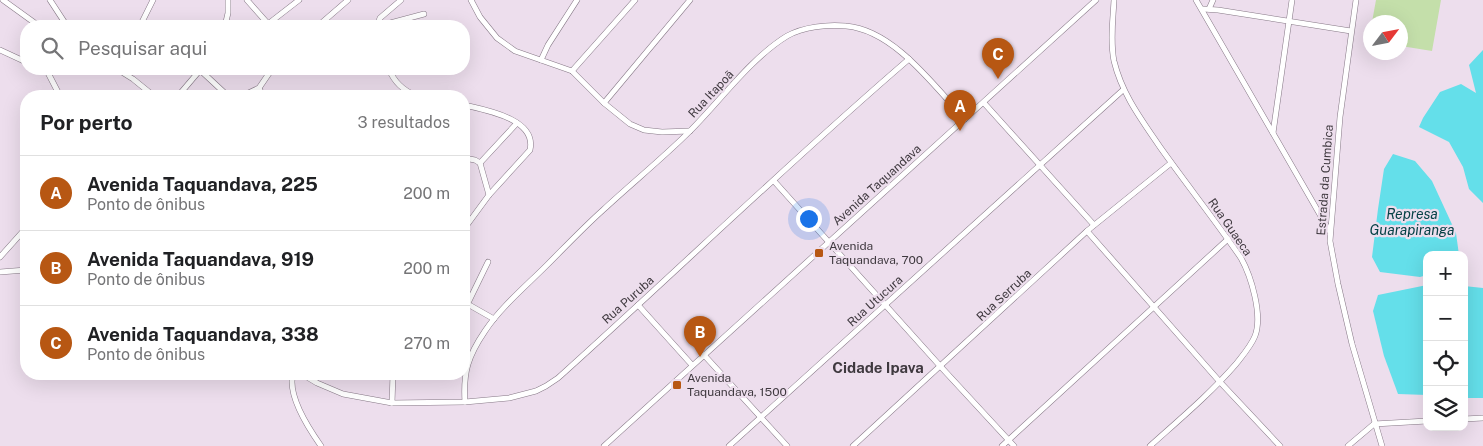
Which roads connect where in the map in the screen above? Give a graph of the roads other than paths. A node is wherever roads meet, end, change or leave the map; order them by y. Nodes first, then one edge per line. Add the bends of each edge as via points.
1 (3, 0) edge
2 (50, 0) edge
3 (153, 0) edge
4 (228, 0) edge
5 (247, 0) edge
6 (299, 0) edge
7 (348, 0) edge
8 (401, 0) edge
9 (471, 0) edge
10 (577, 0) edge
11 (635, 0) edge
12 (690, 0) edge
13 (1096, 0) edge
14 (1114, 0) edge
15 (1196, 0) edge
16 (1213, 0) edge
17 (1292, 0) edge
18 (1356, 0) edge
19 (1203, 9) junction
20 (1209, 9) junction
21 (424, 14) dead end
22 (31, 20) edge
23 (63, 20) edge
24 (143, 20) edge
25 (226, 20) edge
26 (265, 20) edge
27 (275, 20) edge
28 (325, 20) edge
29 (380, 20) edge
30 (401, 20) edge
31 (1288, 22) junction
32 (1351, 31) junction
33 (0, 50) edge
34 (20, 59) edge
35 (909, 59) junction
36 (541, 60) junction
37 (572, 71) junction
38 (49, 75) edge
39 (127, 75) edge
40 (196, 75) edge
41 (205, 75) edge
42 (268, 75) edge
43 (392, 75) edge
44 (259, 88) joint
45 (57, 90) edge
46 (147, 90) edge
47 (183, 90) edge
48 (222, 90) edge
49 (255, 90) edge
50 (404, 90) edge
51 (1123, 90) junction
52 (604, 103) junction
53 (984, 103) junction
54 (470, 106) edge
55 (965, 119) junction
56 (517, 123) junction
57 (690, 131) junction
58 (1273, 133) junction
59 (470, 159) edge
60 (480, 163) junction
61 (1172, 163) junction
62 (1039, 166) junction
63 (774, 181) junction
64 (489, 195) junction
65 (470, 221) edge
66 (1094, 226) junction
67 (1087, 231) junction
68 (1331, 233) junction
69 (20, 235) edge
70 (1228, 239) junction
71 (828, 241) junction
72 (0, 257) edge
73 (488, 262) dead end
74 (20, 270) edge
75 (0, 272) edge
76 (470, 295) edge
77 (470, 304) edge
78 (885, 304) junction
79 (638, 305) junction
80 (1154, 307) junction
81 (494, 319) junction
82 (704, 354) junction
83 (470, 359) edge
84 (692, 364) junction
85 (940, 367) junction
86 (293, 380) edge
87 (312, 380) edge
88 (393, 380) edge
89 (464, 380) edge
90 (1220, 382) junction
91 (465, 402) junction
92 (392, 403) junction
93 (762, 417) junction
94 (1483, 418) edge
95 (1468, 419) edge
96 (1423, 421) edge
97 (1374, 424) junction
98 (1009, 440) junction
99 (1279, 444) edge
100 (321, 446) edge
101 (604, 446) edge
102 (729, 446) edge
103 (787, 446) edge
104 (853, 446) edge
105 (1002, 446) edge
106 (1014, 446) edge
107 (1150, 446) edge
108 (1348, 446) edge
109 (1382, 446) edge

1 - 22 street
2 - 23 street
3 - 24 street
4 - 25 street
5 - 26 street
6 - 27 street
7 - 28 street
8 - 29 street
9 - 36 street, Rua Itapoã via 497,38 515,51
10 - 36 street
11 - 37 street
12 - 52 street
13 - 53 street, Avenida Taquandava
14 - 51 street, Rua Guaeca via 1114,59
15 - 19 street
16 - 20 street
17 - 31 street
18 - 32 street, Estrada da Cumbica
19 - 20 street
19 - 58 street
20 - 31 street
21 - 30 street
31 - 32 street
31 - 58 street
32 - 68 street, Estrada da Cumbica
33 - 34 street
35 - 55 street, Rua Itapoã
35 - 57 street, Rua Itapoã via 887,41 860,28 829,26 803,31 788,36 772,48
35 - 63 street, Rua Puruba
36 - 37 street, Rua Itapoã
37 - 52 street, Rua Itapoã
38 - 45 street
39 - 46 street
40 - 47 street
41 - 48 street
42 - 44 street
43 - 50 street
44 - 49 street
51 - 61 street, Rua Guaeca
51 - 62 street, Rua Utucura
52 - 57 street, Rua Itapoã via 630,124 644,130
53 - 55 street, Avenida Taquandava
53 - 62 street
54 - 56 street
55 - 71 street, Avenida Taquandava
56 - 60 street
56 - 64 street via 529,134 530,150
57 - 81 street via 601,212
58 - 68 street
59 - 60 street
60 - 64 street
61 - 66 street, Rua Serruba
61 - 70 street, Rua Guaeca
62 - 66 street
62 - 78 street, Rua Utucura
63 - 71 street
63 - 79 street, Rua Puruba
64 - 65 street
66 - 67 street, Rua Serruba
67 - 80 street
67 - 85 street, Rua Serruba
68 - 97 street, Estrada da Cumbica via 1338,284
69 - 72 street
70 - 80 street
70 - 90 street, Rua Guaeca via 1249,275 1257,327 1249,348
71 - 78 street
71 - 82 street, Avenida Taquandava
73 - 76 street
74 - 75 street
77 - 81 street
78 - 85 street
78 - 93 street, Rua Utucura
79 - 84 street
79 - 91 street, Rua Puruba via 546,386 509,398
80 - 90 street
80 - 98 street
81 - 83 street
82 - 84 street, Avenida Taquandava
82 - 93 street
84 - 101 street, Avenida Taquandava
85 - 98 street
85 - 104 street, Rua Serruba
86 - 100 street via 296,401
87 - 92 street, Rua Puruba via 343,394
88 - 92 street
89 - 91 street
90 - 99 street
90 - 107 street, Rua Guaeca
91 - 92 street, Rua Puruba
93 - 102 street, Rua Utucura
93 - 103 street
94 - 95 street
96 - 97 street
97 - 108 street
97 - 109 street, Estrada da Cumbica
98 - 105 street
98 - 106 street

